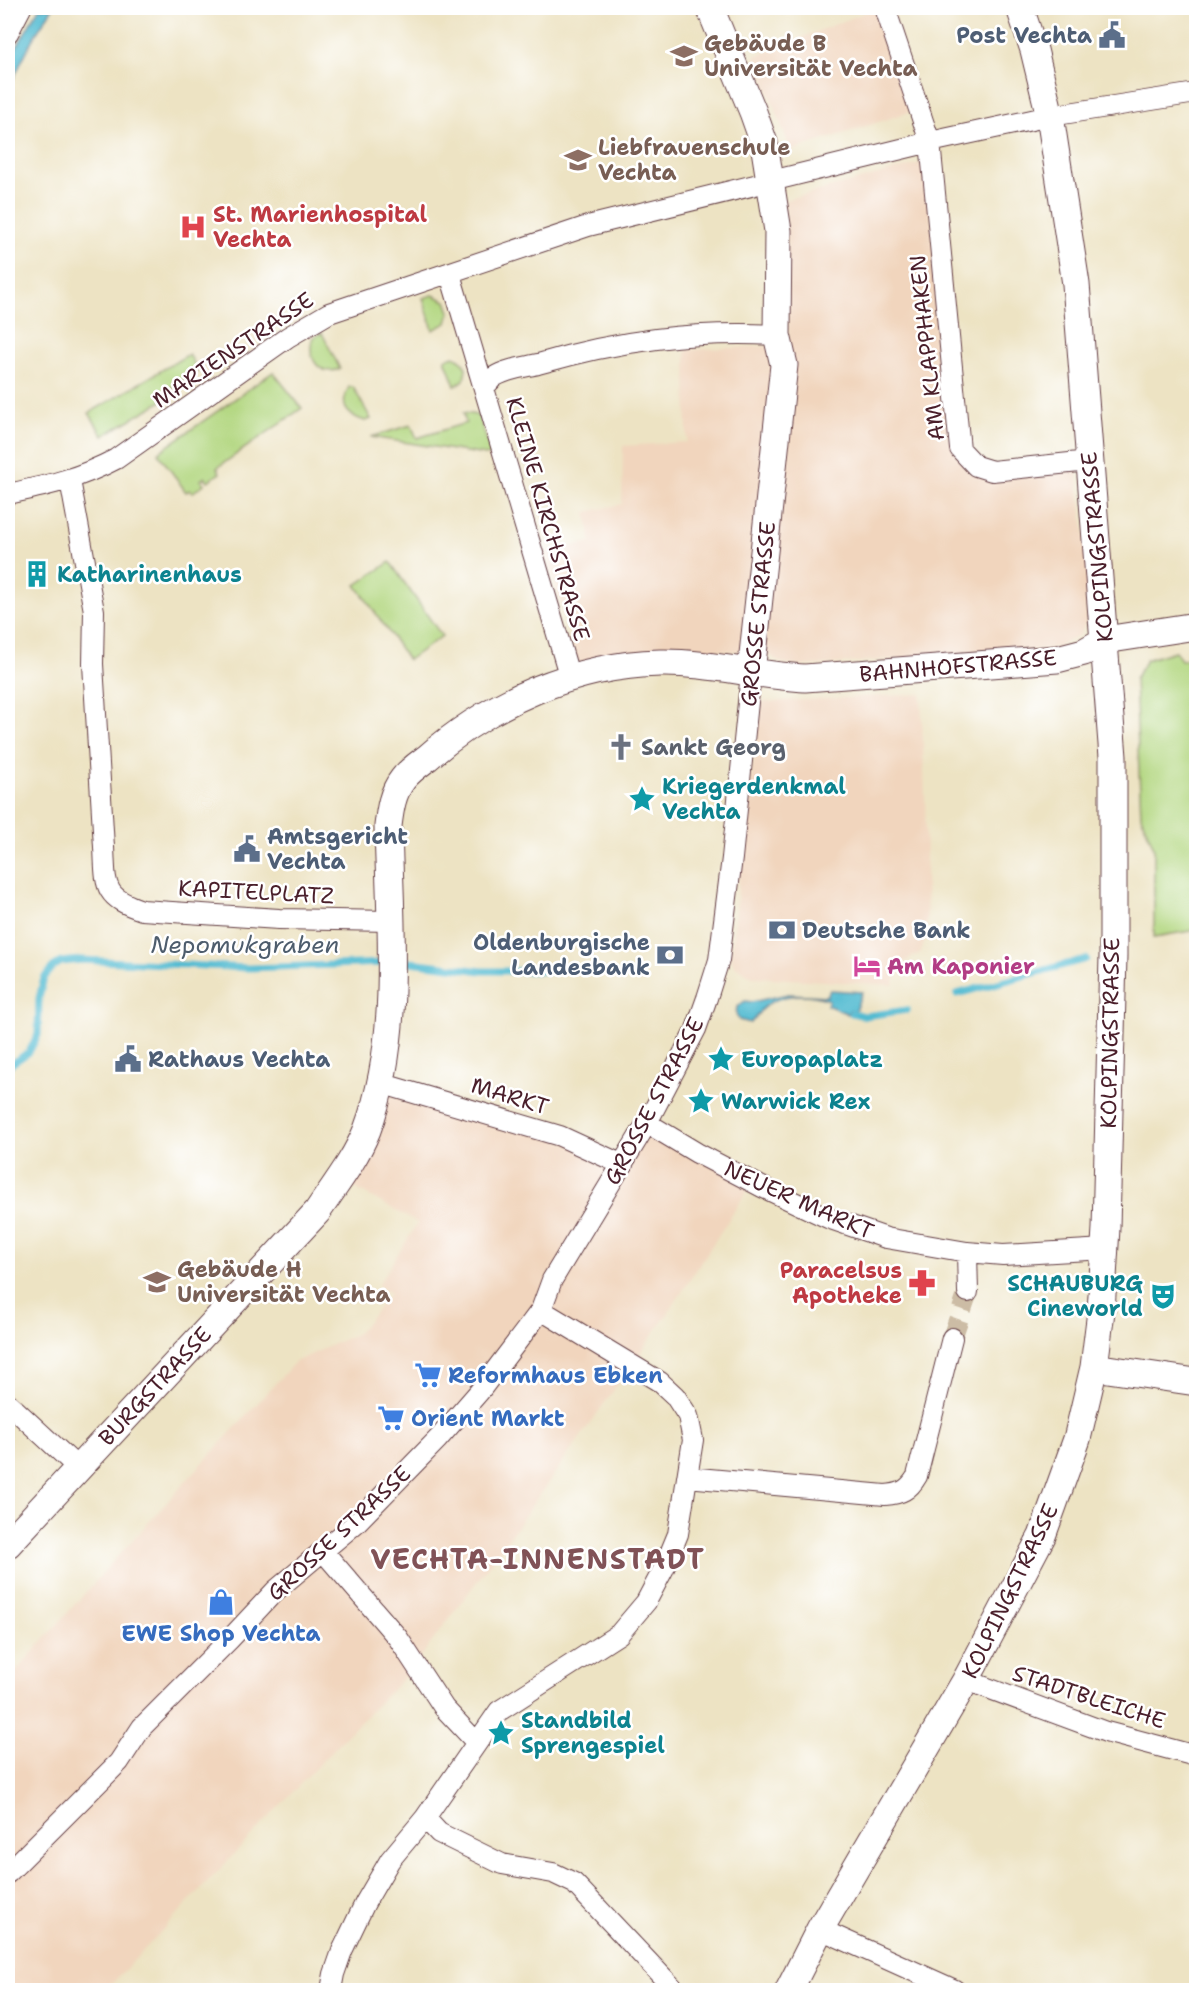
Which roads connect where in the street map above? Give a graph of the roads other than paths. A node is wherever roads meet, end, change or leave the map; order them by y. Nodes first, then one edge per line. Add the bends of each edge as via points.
1 (21, 8) edge
2 (710, 8) edge
3 (885, 8) edge
4 (1020, 8) edge
5 (8, 33) edge
6 (1197, 93) edge
7 (1050, 116) junction
8 (930, 142) junction
9 (770, 182) junction
10 (450, 274) junction
11 (777, 335) junction
12 (485, 386) junction
13 (1089, 461) junction
14 (70, 480) junction
15 (8, 494) edge
16 (1197, 626) edge
17 (1105, 640) junction
18 (751, 673) junction
19 (570, 678) junction
20 (390, 921) junction
21 (380, 1083) junction
22 (647, 1123) junction
23 (623, 1165) junction
24 (1105, 1249) junction
25 (967, 1252) junction
26 (968, 1292) tunnel mouth
27 (541, 1310) junction
28 (952, 1338) tunnel mouth
29 (1094, 1367) junction
30 (1197, 1382) edge
31 (8, 1403) edge
32 (78, 1468) junction
33 (687, 1477) junction
34 (8, 1544) edge
35 (323, 1551) junction
36 (966, 1680) junction
37 (476, 1742) junction
38 (1197, 1756) edge
39 (425, 1818) junction
40 (8, 1873) edge
41 (820, 1929) junction
42 (331, 1990) edge
43 (675, 1990) edge
44 (789, 1990) edge
45 (955, 1990) edge

1 - 5 street
2 - 9 street, GROSSE STRASSE via 764,143
3 - 8 street, AM KLAPPHAKEN
4 - 7 street, KOLPINGSTRASSE
6 - 7 street
7 - 8 street
7 - 13 street, KOLPINGSTRASSE via 1076,284
8 - 9 street
8 - 13 street, AM KLAPPHAKEN via 960,449 976,466 992,471
9 - 10 street, MARIENSTRASSE via 588,226
9 - 11 street, GROSSE STRASSE via 778,231
10 - 12 street
10 - 14 street, MARIENSTRASSE via 329,314 288,338 116,459
11 - 12 street, KLEINE KIRCHSTRASSE via 643,339 508,372 494,377
11 - 18 street, GROSSE STRASSE via 784,365
12 - 19 street, KLEINE KIRCHSTRASSE
13 - 17 street, KOLPINGSTRASSE
14 - 15 street, MARIENSTRASSE
14 - 20 street, KAPITELPLATZ via 94,611 93,664 105,878 110,892 121,903 142,910
16 - 17 street, BAHNHOFSTRASSE
17 - 18 street, BAHNHOFSTRASSE via 1084,652 1057,659 805,678
17 - 24 street, KOLPINGSTRASSE via 1113,780 1113,956
18 - 19 street, BAHNHOFSTRASSE via 660,663
18 - 22 street, GROSSE STRASSE via 718,960 696,1029
19 - 20 street, BURGSTRASSE via 501,705 447,740 403,779 392,801 388,826
20 - 21 street, BURGSTRASSE via 387,1039
21 - 23 street, MARKT via 560,1136
21 - 32 street, BURGSTRASSE via 367,1130 354,1157 317,1212
22 - 23 street, GROSSE STRASSE
22 - 25 street, NEUER MARKT via 697,1153 828,1218 886,1238
23 - 27 street, GROSSE STRASSE via 552,1280
24 - 25 street, NEUER MARKT via 1003,1255
24 - 29 street, KOLPINGSTRASSE
25 - 26 street
27 - 33 street via 660,1382 675,1396 688,1416 693,1440
27 - 35 street, GROSSE STRASSE via 438,1439
28 - 33 street via 917,1476 911,1487 899,1494
29 - 30 street
29 - 36 street, KOLPINGSTRASSE via 1077,1438 1042,1536
31 - 32 street
32 - 34 street, BURGSTRASSE
33 - 37 street via 678,1534 646,1602 619,1634 499,1711
35 - 37 street via 398,1638 444,1708
35 - 40 street, GROSSE STRASSE via 275,1591 142,1726 119,1762
36 - 38 street, STADTBLEICHE via 1106,1732
36 - 41 street, KOLPINGSTRASSE
37 - 39 street
39 - 42 street via 390,1860 365,1903 333,1974
39 - 43 street via 439,1833 502,1864 553,1873 574,1883
41 - 44 street, KOLPINGSTRASSE
41 - 45 street

